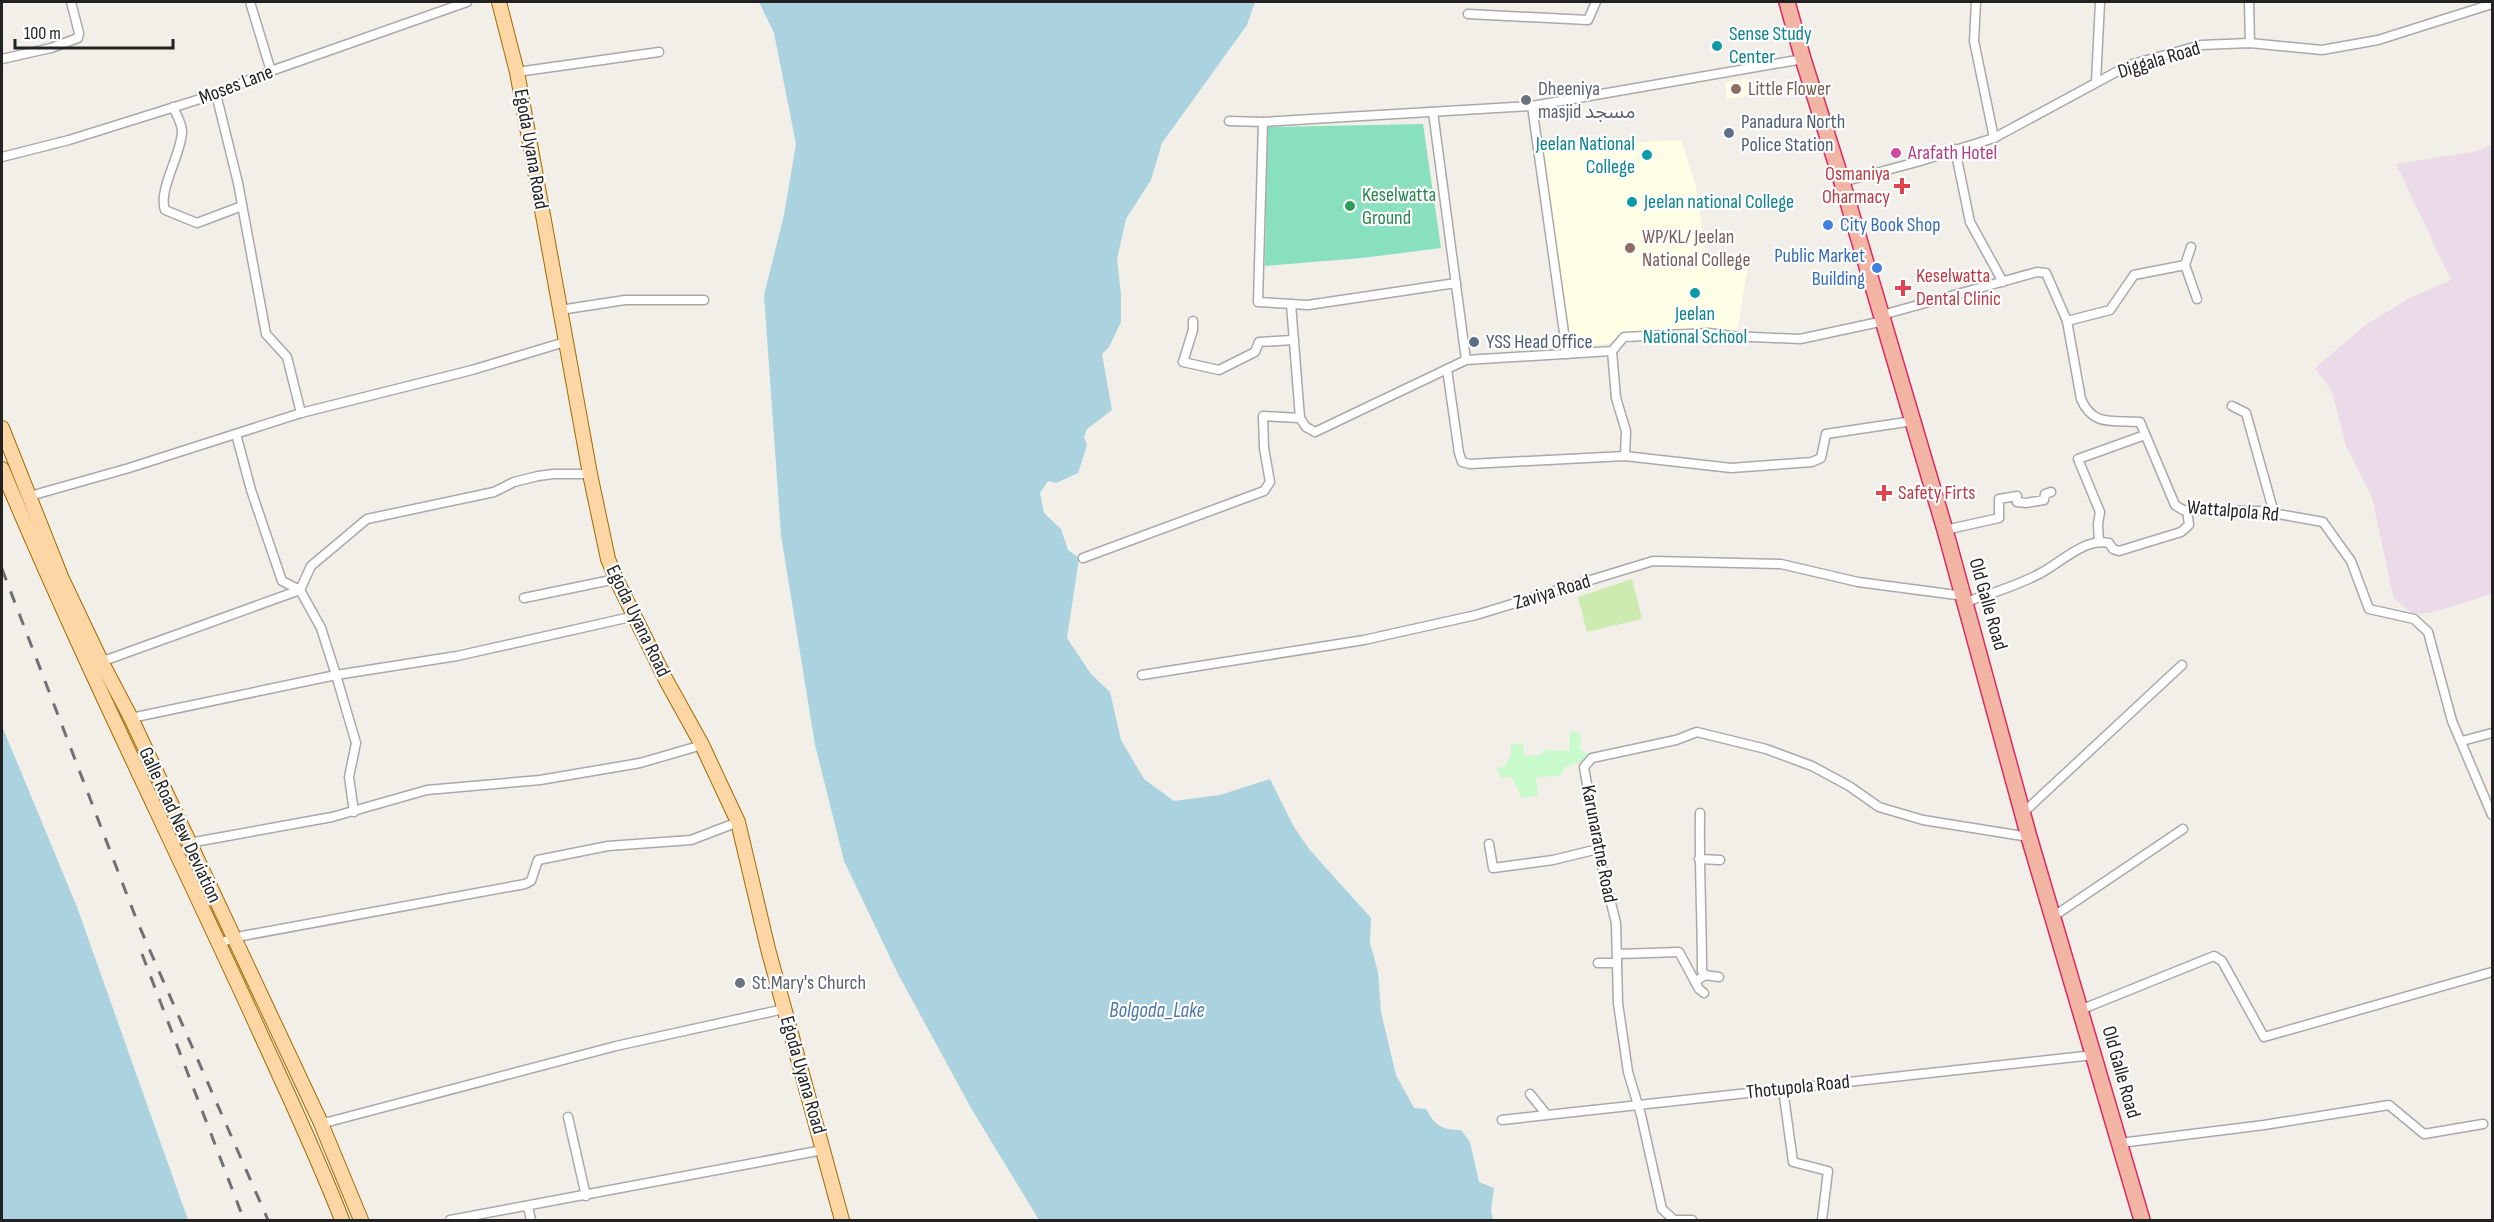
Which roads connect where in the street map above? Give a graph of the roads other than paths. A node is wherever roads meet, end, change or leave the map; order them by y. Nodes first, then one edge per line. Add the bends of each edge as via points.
1 (71, 2) edge
2 (250, 2) edge
3 (466, 2) edge
4 (499, 2) edge
5 (1596, 2) edge
6 (1788, 2) edge
7 (1976, 2) edge
8 (2100, 2) edge
9 (2249, 2) edge
10 (2493, 4) edge
11 (1468, 14) dead end
12 (2250, 43) junction
13 (659, 52) dead end
14 (2, 58) edge
15 (1803, 60) junction
16 (271, 71) junction
17 (517, 72) junction
18 (2096, 82) junction
19 (216, 94) junction
20 (1532, 106) junction
21 (173, 107) junction
22 (1433, 112) junction
23 (1229, 121) dead end
24 (1263, 122) junction
25 (1994, 138) junction
26 (1955, 149) junction
27 (2, 156) edge
28 (1842, 182) junction
29 (242, 206) junction
30 (2191, 247) dead end
31 (2185, 265) junction
32 (2003, 282) junction
33 (1456, 283) junction
34 (2197, 299) dead end
35 (704, 300) dead end
36 (1291, 304) junction
37 (560, 310) junction
38 (1883, 318) junction
39 (1193, 321) dead end
40 (2067, 321) junction
41 (1294, 339) junction
42 (566, 342) junction
43 (1612, 351) junction
44 (1567, 354) junction
45 (1466, 360) junction
46 (1447, 369) junction
47 (2232, 406) dead end
48 (301, 413) junction
49 (1300, 418) junction
50 (1913, 421) junction
51 (2, 428) edge
52 (236, 434) junction
53 (2145, 435) junction
54 (1625, 456) junction
55 (2, 469) edge
56 (590, 474) junction
57 (2052, 492) dead end
58 (30, 496) junction
59 (2187, 510) junction
60 (2274, 513) junction
61 (1945, 530) junction
62 (2099, 541) junction
63 (1083, 558) dead end
64 (616, 579) junction
65 (300, 590) junction
66 (524, 598) dead end
67 (1965, 599) junction
68 (635, 616) junction
69 (93, 662) junction
70 (2182, 665) dead end
71 (336, 675) junction
72 (1142, 675) dead end
73 (131, 718) junction
74 (2493, 733) edge
75 (2462, 741) junction
76 (702, 745) junction
77 (354, 812) junction
78 (2024, 812) junction
79 (1700, 813) dead end
80 (2493, 814) edge
81 (738, 822) junction
82 (2183, 829) dead end
83 (2029, 837) junction
84 (189, 843) junction
85 (1490, 844) dead end
86 (1598, 849) junction
87 (1699, 859) junction
88 (1720, 860) dead end
89 (2054, 916) junction
90 (234, 939) junction
91 (219, 943) junction
92 (1617, 959) junction
93 (1598, 963) dead end
94 (2493, 972) edge
95 (1705, 975) junction
96 (1719, 977) dead end
97 (1695, 982) junction
98 (1704, 993) dead end
99 (784, 1009) junction
100 (2080, 1010) junction
101 (2094, 1054) junction
102 (1784, 1089) junction
103 (1530, 1094) dead end
104 (1637, 1105) junction
105 (1547, 1115) junction
106 (568, 1116) dead end
107 (1502, 1120) dead end
108 (320, 1121) junction
109 (2483, 1124) dead end
110 (2120, 1143) junction
111 (823, 1150) junction
112 (586, 1196) junction
113 (528, 1207) junction
114 (342, 1221) edge
115 (361, 1221) edge
116 (450, 1221) edge
117 (531, 1221) edge
118 (842, 1221) edge
119 (1692, 1221) edge
120 (1822, 1221) edge
121 (2142, 1221) edge

1 - 14 street via 78,39
2 - 16 street
3 - 16 street, Moses Lane
4 - 17 main road, Egoda Uyana Road
5 - 11 street via 1588,20
6 - 15 highway, Old Galle Road
7 - 25 street via 1974,40
8 - 18 street
9 - 12 street
10 - 12 street, Diggala Road via 2378,39 2322,50
12 - 18 street, Diggala Road via 2201,45 2129,65
13 - 17 street
15 - 20 street
15 - 28 highway, Old Galle Road
16 - 19 street, Moses Lane
17 - 37 main road, Egoda Uyana Road
18 - 25 street, Diggala Road
19 - 21 street, Moses Lane
19 - 29 street
20 - 22 street
20 - 44 street
21 - 27 street, Moses Lane via 69,140
21 - 29 street via 183,131 163,191 165,210 197,223
22 - 24 street
22 - 33 street
23 - 24 street
24 - 36 street via 1258,302
25 - 26 street, Diggala Road
26 - 28 street, Diggala Road
26 - 32 street via 1971,222
28 - 38 highway, Old Galle Road
29 - 48 street via 266,334 287,357
30 - 31 street
31 - 34 street
31 - 40 street via 2134,275 2110,310
32 - 38 street
32 - 40 street via 2046,273
33 - 36 street via 1308,305
33 - 45 street
35 - 37 street via 625,300
36 - 41 street
37 - 42 main road, Egoda Uyana Road
38 - 43 street via 1800,339 1709,333 1624,337
38 - 50 highway, Old Galle Road
39 - 41 street via 1183,362 1219,370 1255,352 1259,342
40 - 53 street via 2086,411 2094,419 2140,422
41 - 49 street
42 - 48 street
42 - 56 main road, Egoda Uyana Road
43 - 44 street
43 - 54 street via 1616,398 1626,432
44 - 45 street
45 - 46 street
46 - 49 street via 1315,432
46 - 54 street via 1462,462
47 - 60 street via 2246,413
48 - 52 street
49 - 63 street via 1263,416 1270,483 1264,491
50 - 54 street via 1826,434 1821,458 1812,462 1731,468
50 - 61 highway, Old Galle Road
51 - 58 main road, Galle Road New Deviation
52 - 58 street
52 - 65 street via 282,581
53 - 59 street, Wattalpola Rd via 2175,505
53 - 62 street via 2078,459 2100,512
55 - 69 main road, Galle Road New Deviation via 51,585
56 - 64 main road, Egoda Uyana Road
56 - 65 street via 538,476 494,492 367,519 311,567
57 - 61 street via 2045,494 2044,500 2026,503 2017,502 2017,496 2000,499 1999,518
58 - 69 main road, Galle Road New Deviation
59 - 60 street, Wattalpola Rd
59 - 62 street via 2189,525 2181,532 2119,550
60 - 75 street, Wattalpola Rd via 2323,522 2351,561 2369,609 2414,619 2428,632 2452,721
61 - 67 highway, Old Galle Road
62 - 67 street via 2004,590
64 - 66 street
64 - 68 main road, Egoda Uyana Road
65 - 69 street
65 - 71 street via 321,628
67 - 72 street, Zaviya Road via 1858,582 1781,564 1653,561 1476,615 1364,640
67 - 78 highway, Old Galle Road
68 - 71 street via 457,656
68 - 76 main road, Egoda Uyana Road
69 - 73 main road, Galle Road New Deviation
69 - 91 main road, Galle Road New Deviation
70 - 78 street
71 - 73 street
71 - 77 street via 356,743 349,777
73 - 84 main road, Galle Road New Deviation
74 - 75 street
75 - 80 street, Wattalpola Rd
76 - 77 street via 640,763 540,780 427,790
76 - 81 main road, Egoda Uyana Road
77 - 84 street
78 - 83 highway, Old Galle Road
79 - 87 street
81 - 90 street via 691,840 608,846 538,860 531,881 525,884
81 - 99 main road, Egoda Uyana Road
82 - 89 street
83 - 86 street, Karunaratne Road via 1923,820 1879,807 1812,766 1766,749 1697,732 1592,758 1584,767
83 - 89 highway, Old Galle Road
84 - 90 main road, Galle Road New Deviation
85 - 86 street via 1493,868
86 - 92 street, Karunaratne Road via 1616,923
87 - 88 street
87 - 95 street
89 - 100 highway, Old Galle Road
90 - 91 street
90 - 108 main road, Galle Road New Deviation
91 - 114 main road, Galle Road New Deviation
92 - 93 street
92 - 97 street via 1679,952
92 - 104 street, Karunaratne Road via 1618,1003
94 - 100 street via 2264,1037 2222,961 2214,956
95 - 96 street
95 - 97 street
97 - 98 street
99 - 108 street via 616,1046
99 - 111 main road, Egoda Uyana Road
100 - 101 highway, Old Galle Road
101 - 102 street, Thotupola Road
101 - 110 highway, Old Galle Road
102 - 104 street, Thotupola Road
102 - 120 street via 1792,1162 1828,1171
103 - 105 street
104 - 105 street, Thotupola Road
104 - 119 street, Karunaratne Road via 1662,1209 1674,1220
105 - 107 street, Thotupola Road
106 - 112 street
108 - 115 main road, Galle Road New Deviation
109 - 110 street via 2424,1134 2389,1105
110 - 121 highway, Old Galle Road
111 - 112 street
111 - 118 main road, Egoda Uyana Road
112 - 113 street
113 - 116 street
113 - 117 street

